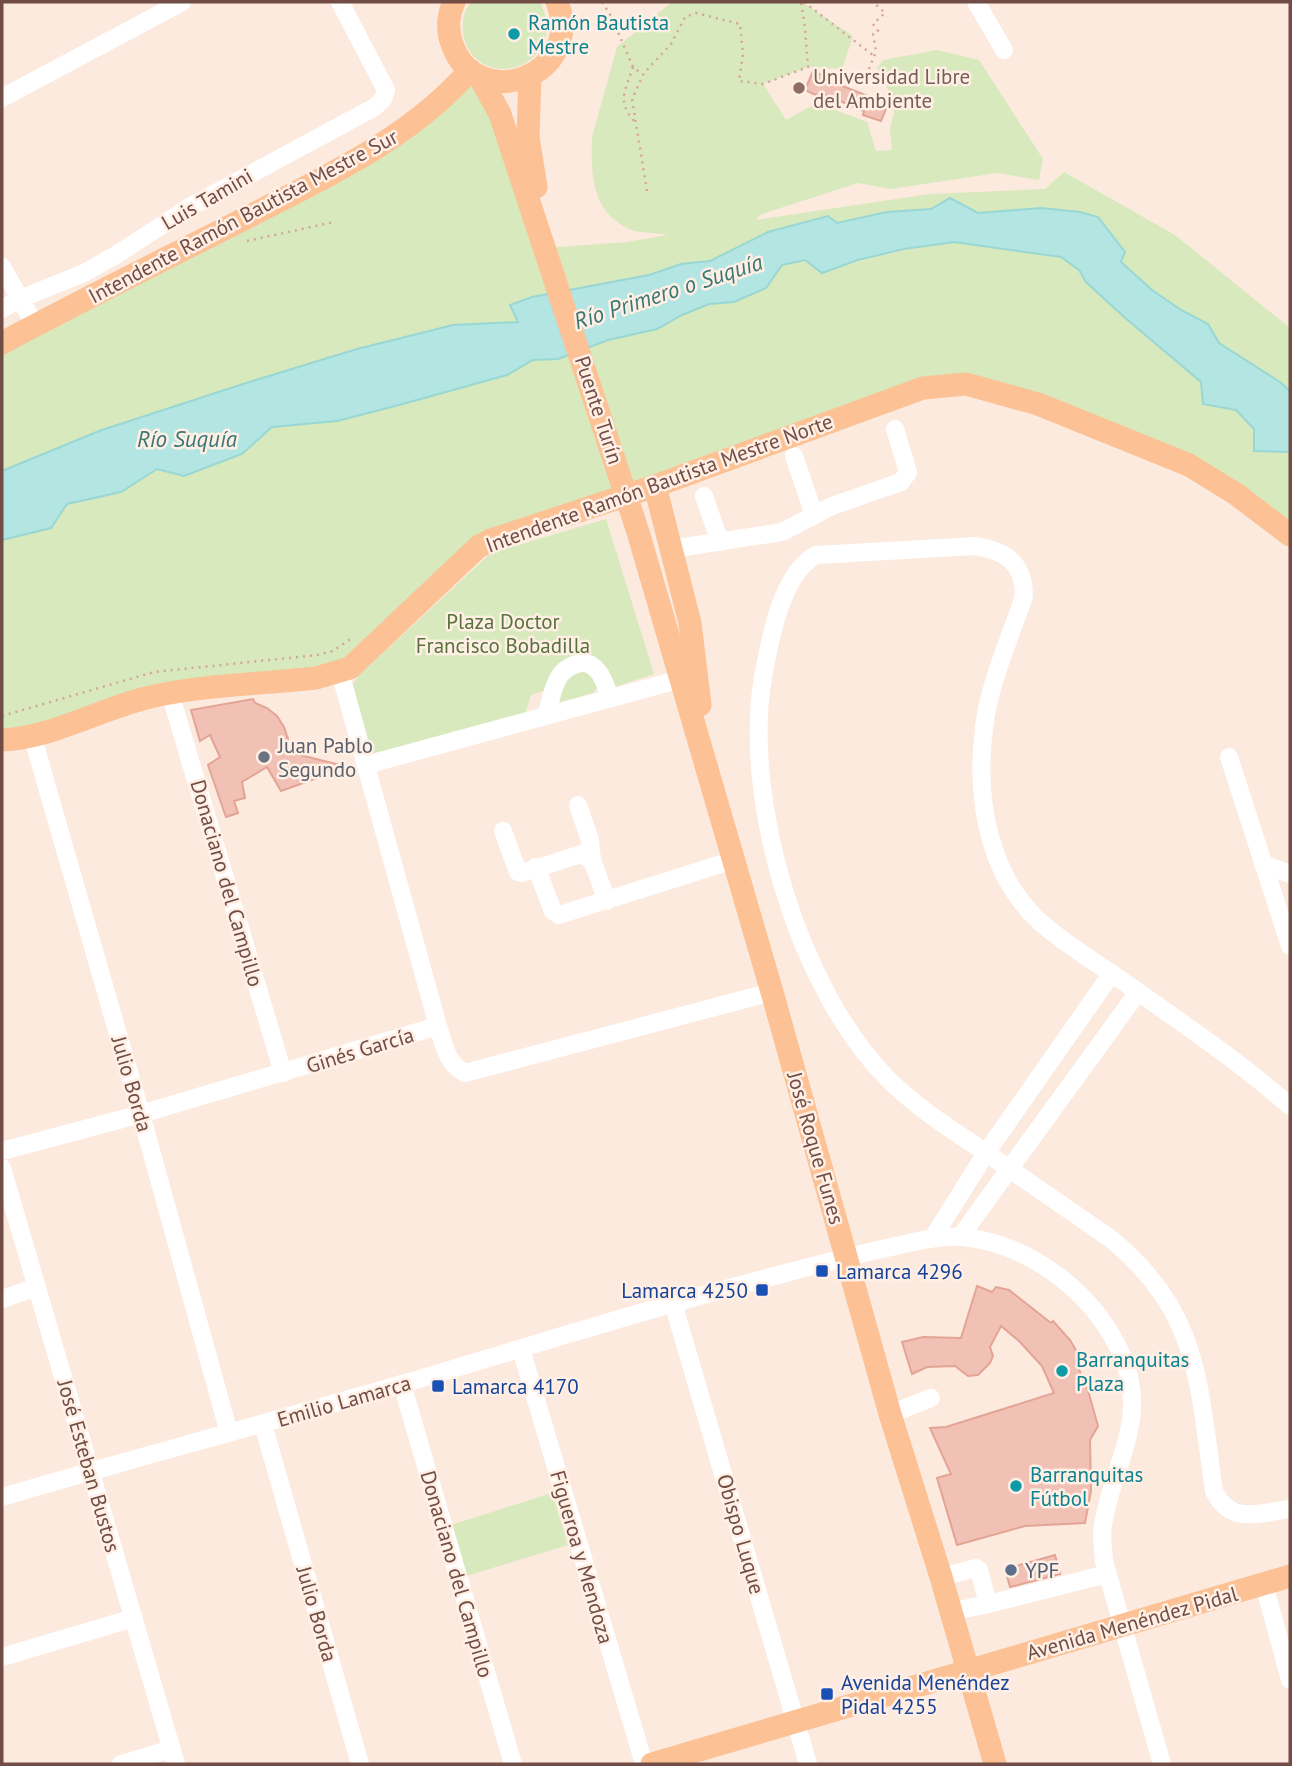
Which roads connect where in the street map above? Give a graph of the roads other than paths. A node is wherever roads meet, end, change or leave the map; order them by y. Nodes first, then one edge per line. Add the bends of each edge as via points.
1 (182, 2) edge
2 (340, 2) edge
3 (976, 2) edge
4 (447, 7) edge
5 (562, 7) edge
6 (1004, 50) dead end
7 (475, 73) junction
8 (530, 76) junction
9 (2, 98) edge
10 (546, 248) junction
11 (2, 267) edge
12 (20, 299) junction
13 (2, 309) edge
14 (36, 325) junction
15 (2, 344) edge
16 (895, 429) dead end
17 (794, 456) dead end
18 (656, 486) junction
19 (704, 496) dead end
20 (814, 515) junction
21 (638, 532) joint
22 (1290, 535) edge
23 (720, 542) junction
24 (671, 549) junction
25 (340, 673) junction
26 (681, 679) junction
27 (170, 692) junction
28 (610, 698) junction
29 (547, 714) junction
30 (32, 736) junction
31 (2, 740) edge
32 (1229, 757) dead end
33 (366, 765) junction
34 (710, 781) junction
35 (578, 805) dead end
36 (503, 831) dead end
37 (592, 860) junction
38 (734, 860) junction
39 (1263, 864) junction
40 (536, 867) junction
41 (1290, 874) edge
42 (607, 901) junction
43 (1287, 924) edge
44 (1290, 946) edge
45 (1112, 974) junction
46 (772, 992) junction
47 (1138, 992) junction
48 (438, 1026) junction
49 (283, 1073) junction
50 (1290, 1106) edge
51 (141, 1114) junction
52 (2, 1151) edge
53 (986, 1153) junction
54 (2, 1168) edge
55 (1008, 1169) junction
56 (960, 1237) junction
57 (932, 1239) junction
58 (847, 1256) junction
59 (37, 1287) junction
60 (2, 1299) edge
61 (673, 1303) junction
62 (521, 1349) junction
63 (402, 1384) junction
64 (931, 1398) dead end
65 (890, 1414) junction
66 (263, 1424) junction
67 (229, 1433) junction
68 (90, 1471) junction
69 (2, 1497) edge
70 (1290, 1508) edge
71 (1107, 1574) junction
72 (1290, 1576) edge
73 (941, 1577) junction
74 (1264, 1584) junction
75 (988, 1604) junction
76 (950, 1612) junction
77 (134, 1618) junction
78 (1122, 1625) junction
79 (2, 1657) edge
80 (968, 1672) junction
81 (1290, 1680) edge
82 (796, 1722) junction
83 (174, 1757) edge
84 (121, 1764) edge
85 (360, 1764) edge
86 (513, 1764) edge
87 (644, 1764) edge
88 (652, 1764) edge
89 (808, 1764) edge
90 (995, 1764) edge
91 (1162, 1764) edge

1 - 9 street
2 - 12 street, Luis Tamini via 386,90 375,107 188,208 116,256
3 - 6 street
4 - 7 main road, Puente Turín via 453,47
5 - 8 main road via 558,46 547,63
7 - 8 main road via 510,82
7 - 10 main road, Puente Turín via 500,114
7 - 14 main road, Intendente Ramón Bautista Mestre Sur via 401,133 318,181
8 - 10 main road, Puente Turín via 528,136
10 - 21 main road, Puente Turín
11 - 12 street
12 - 13 street, Luis Tamini
12 - 14 street
14 - 15 main road, Intendente Ramón Bautista Mestre Sur
16 - 20 street via 907,477
17 - 20 street
18 - 22 main road, Intendente Ramón Bautista Mestre Norte via 923,388 966,384 1038,404 1189,465
18 - 24 main road
18 - 25 main road, Intendente Ramón Bautista Mestre Norte via 478,547
19 - 23 street
20 - 23 street via 782,532
21 - 26 main road, José Roque Funes
23 - 24 street
24 - 34 main road via 690,623
25 - 27 main road, Intendente Ramón Bautista Mestre Norte
25 - 33 street
26 - 28 street
26 - 34 main road, José Roque Funes
27 - 30 main road, Intendente Ramón Bautista Mestre Norte
27 - 49 street, Donaciano del Campillo
28 - 29 street
28 - 29 street via 600,673 581,663 560,675
29 - 33 street
30 - 31 main road, Intendente Ramón Bautista Mestre Norte
30 - 51 street, Julio Borda
32 - 39 street
33 - 48 street
34 - 38 main road, José Roque Funes
35 - 37 street
36 - 40 street via 514,868 522,873
37 - 40 street via 581,854
37 - 42 street
38 - 42 street
38 - 46 main road, José Roque Funes
39 - 41 street
39 - 43 street
40 - 42 street via 553,911 559,915
43 - 44 street
45 - 47 street
45 - 53 street
45 - 53 street via 1030,912 1006,879 988,830 981,797 984,726 1024,596 1020,571 1000,551 975,547 816,555 806,560 796,572 769,642 757,726 764,802 780,875 818,977 867,1056 911,1100
46 - 48 street, Ginés García via 465,1073 448,1057
46 - 58 main road, José Roque Funes
47 - 50 street
47 - 55 street
48 - 49 street, Ginés García
49 - 51 street, Ginés García
51 - 52 street, Ginés García
51 - 67 street, Julio Borda
53 - 55 street
53 - 57 street
54 - 59 street, José Esteban Bustos
55 - 56 street
55 - 70 street via 1111,1239 1134,1258 1166,1297 1189,1343 1219,1502 1237,1514
56 - 57 street, Emilio Lamarca
56 - 71 street, Emilio Lamarca via 1012,1251 1056,1274 1092,1307 1118,1347 1130,1380 1131,1429 1102,1528
57 - 58 street, Emilio Lamarca
58 - 61 street, Emilio Lamarca
58 - 65 main road, José Roque Funes
59 - 60 street
59 - 68 street, José Esteban Bustos
61 - 62 street, Emilio Lamarca
61 - 82 street, Obispo Luque
62 - 63 street, Emilio Lamarca
62 - 87 street, Figueroa y Mendoza
63 - 66 street, Emilio Lamarca
63 - 86 street, Donaciano del Campillo
64 - 65 street
65 - 73 main road, José Roque Funes
66 - 67 street, Emilio Lamarca
66 - 85 street, Julio Borda
67 - 68 street, Emilio Lamarca
68 - 69 street, Emilio Lamarca
68 - 77 street, José Esteban Bustos
71 - 75 street
71 - 78 street, Emilio Lamarca
72 - 74 main road, Avenida Menéndez Pidal
73 - 75 street via 979,1570
73 - 76 main road, José Roque Funes
74 - 78 main road, Avenida Menéndez Pidal
74 - 81 street
75 - 76 street
76 - 80 main road, José Roque Funes
77 - 79 street
77 - 83 street, José Esteban Bustos
78 - 80 main road, Avenida Menéndez Pidal
78 - 91 street, Emilio Lamarca
80 - 82 main road, Avenida Menéndez Pidal
80 - 90 main road, José Roque Funes
82 - 88 main road, Avenida Menéndez Pidal
82 - 89 street, Obispo Luque
83 - 84 street

